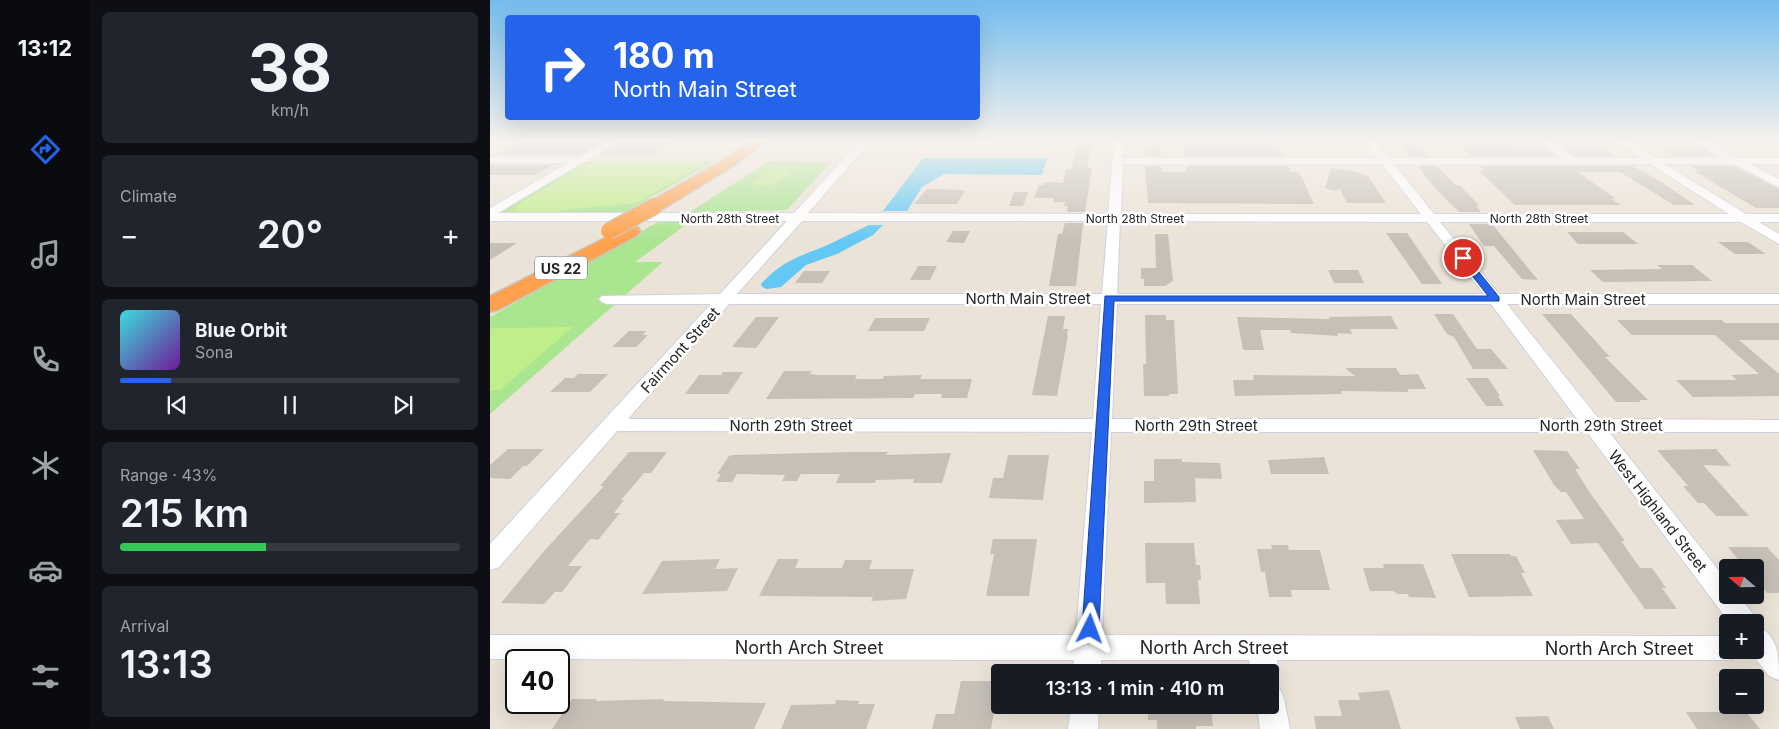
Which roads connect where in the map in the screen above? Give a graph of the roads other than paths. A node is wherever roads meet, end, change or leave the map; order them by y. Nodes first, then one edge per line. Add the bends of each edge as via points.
1 (559, 173) edge
2 (712, 173) edge
3 (729, 173) edge
4 (838, 173) edge
5 (1116, 173) edge
6 (1395, 173) edge
7 (1671, 173) edge
8 (1758, 173) edge
9 (1779, 184) edge
10 (490, 213) edge
11 (490, 218) edge
12 (798, 218) junction
13 (1114, 218) junction
14 (1431, 218) junction
15 (1744, 218) junction
16 (1779, 218) edge
17 (1779, 240) edge
18 (490, 292) edge
19 (1109, 298) junction
20 (1779, 298) edge
21 (607, 299) dead end
22 (726, 299) junction
23 (1495, 299) junction
24 (490, 305) edge
25 (613, 424) junction
26 (1591, 425) junction
27 (1102, 426) junction
28 (1779, 426) edge
29 (490, 560) edge
30 (1738, 614) edge
31 (490, 647) edge
32 (1719, 648) edge
33 (1088, 660) edge
34 (1263, 660) edge
35 (1084, 714) edge
36 (1272, 714) edge
37 (1083, 729) edge
38 (1275, 729) edge

1 - 10 street
2 - 18 highway, US 22, bridge via 610,231
3 - 24 highway, US 22 via 630,231
4 - 12 street, Fairmont Street
5 - 13 street
6 - 14 street, West Highland Street
7 - 15 street
8 - 9 street
11 - 12 street, North 28th Street
12 - 13 street, North 28th Street
12 - 22 street, Fairmont Street
13 - 14 street, North 28th Street
13 - 19 street
14 - 15 street, North 28th Street
14 - 23 street, West Highland Street
15 - 16 street, North 28th Street
15 - 17 street
19 - 22 street, North Main Street
19 - 23 street, North Main Street
19 - 27 street
20 - 23 street, North Main Street
21 - 22 street, North Main Street
22 - 25 street, Fairmont Street
23 - 26 street, West Highland Street
25 - 27 street, North 29th Street
25 - 29 street, Fairmont Street
26 - 27 street, North 29th Street
26 - 28 street, North 29th Street
26 - 30 street, West Highland Street
27 - 33 street
31 - 33 street, North Arch Street
32 - 34 street, North Arch Street
33 - 34 street, North Arch Street
35 - 37 street
36 - 38 street

